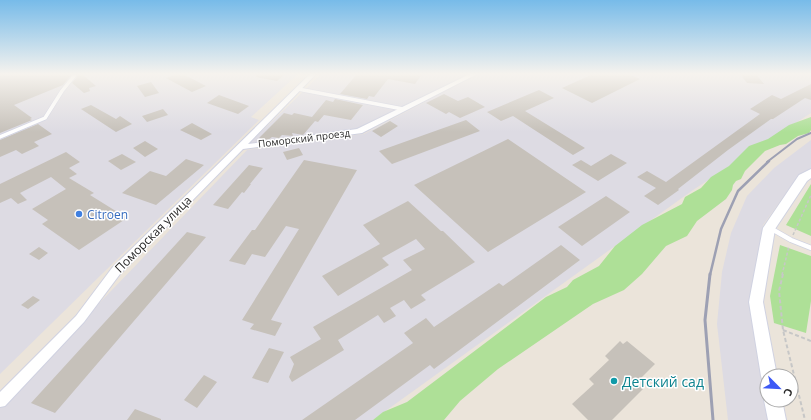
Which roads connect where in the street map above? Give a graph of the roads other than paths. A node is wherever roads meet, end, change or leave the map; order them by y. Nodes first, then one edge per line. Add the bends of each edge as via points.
1 (60, 94) edge
2 (293, 94) edge
3 (322, 94) edge
4 (434, 94) edge
5 (403, 109) junction
6 (0, 138) edge
7 (240, 147) junction
8 (811, 173) edge
9 (769, 228) junction
10 (811, 248) edge
11 (768, 368) edge
12 (0, 401) edge
13 (775, 408) edge
14 (777, 420) edge

1 - 6 lane via 45,118
2 - 7 street, Поморская улица
3 - 5 lane
4 - 5 street, Поморский проезд
5 - 7 street, Поморский проезд via 359,131
7 - 12 street, Поморская улица via 116,270 80,318
8 - 9 street via 803,178
9 - 10 lane
9 - 11 street via 756,302
13 - 14 street

